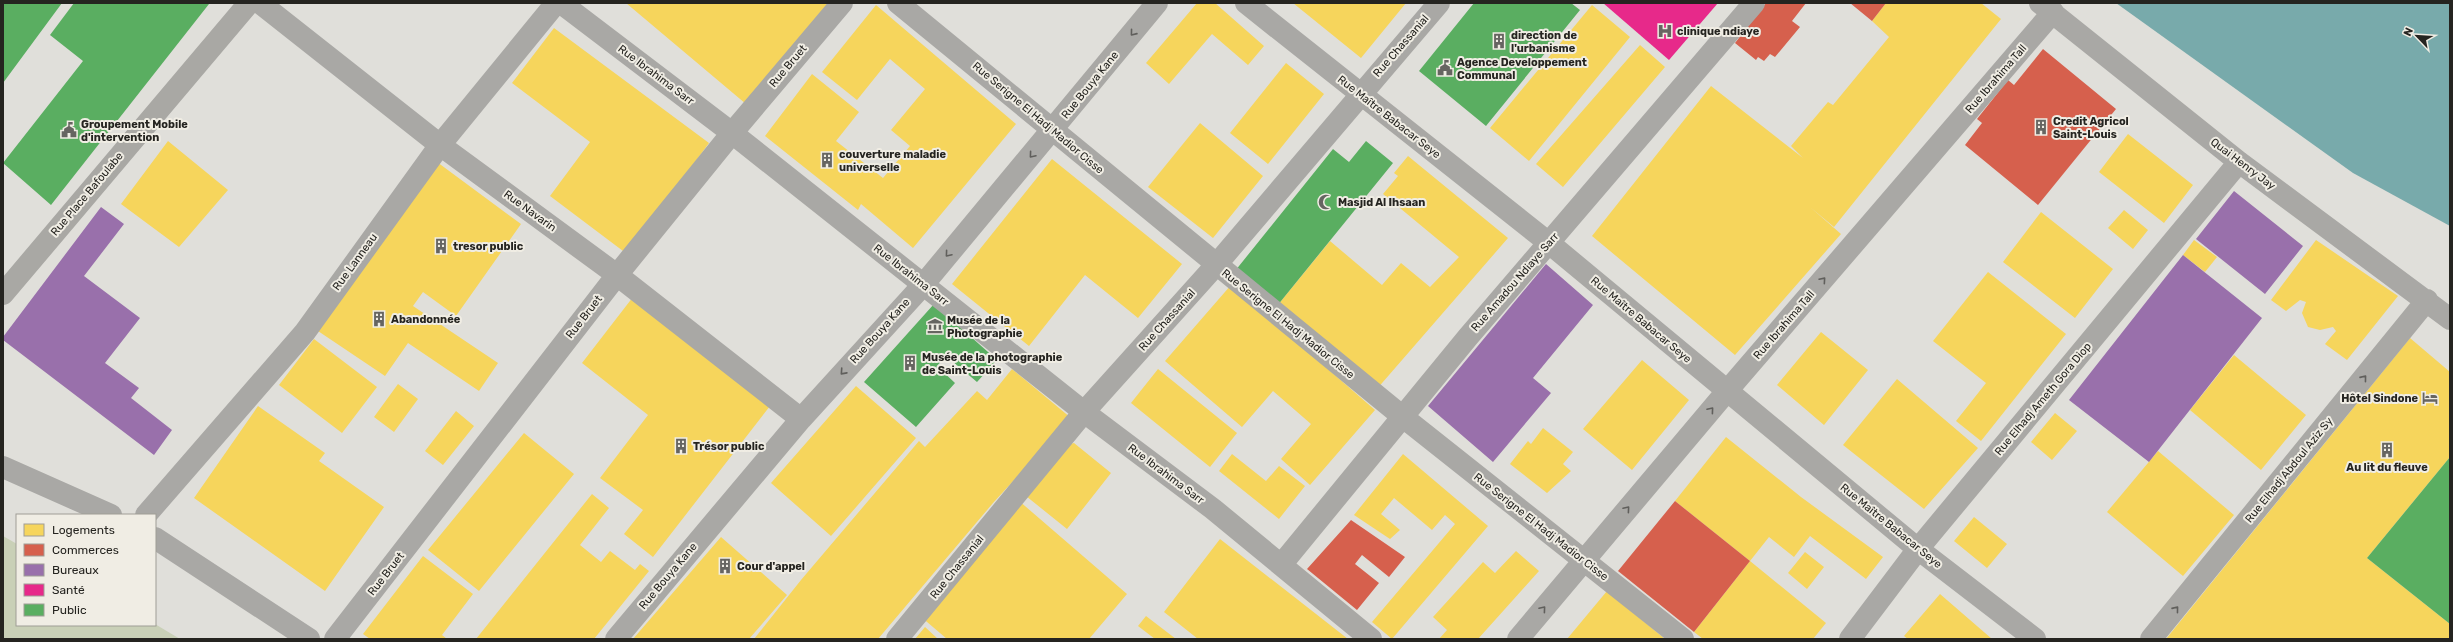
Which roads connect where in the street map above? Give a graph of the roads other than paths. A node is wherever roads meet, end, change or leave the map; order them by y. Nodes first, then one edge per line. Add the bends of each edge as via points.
1 (249, 3) edge
2 (260, 3) edge
3 (556, 3) edge
4 (561, 3) edge
5 (842, 3) edge
6 (898, 3) edge
7 (1157, 3) edge
8 (1246, 3) edge
9 (1439, 3) edge
10 (1754, 3) edge
11 (2047, 8) edge
12 (1359, 94) junction
13 (1053, 131) junction
14 (732, 133) junction
15 (440, 145) junction
16 (2239, 162) junction
17 (1549, 243) junction
18 (1216, 265) junction
19 (617, 275) junction
20 (923, 285) junction
21 (3, 294) edge
22 (2427, 300) junction
23 (2450, 318) edge
24 (1727, 391) junction
25 (1084, 412) junction
26 (1403, 417) junction
27 (800, 419) junction
28 (3, 467) edge
29 (109, 514) edge
30 (147, 514) edge
31 (156, 539) edge
32 (1918, 549) junction
33 (1583, 560) junction
34 (1281, 565) junction
35 (309, 639) edge
36 (335, 639) edge
37 (616, 639) edge
38 (897, 639) edge
39 (1371, 639) edge
40 (1518, 639) edge
41 (1683, 639) edge
42 (1850, 639) edge
43 (2035, 639) edge
44 (2151, 639) edge

1 - 21 street, Rue Place Bafoulabe
2 - 15 street, Rue Navarin
3 - 15 street, Rue Lanneau
4 - 14 street, Rue Ibrahima Sarr
5 - 14 street, Rue Bruet
6 - 13 street, Rue Serigne El Hadj Madior Cisse
7 -> 13 street, Rue Bouya Kane
8 - 12 street, Rue Maître Babacar Seye
9 - 12 street, Rue Chassanial
10 - 17 street, Rue Amadou Ndiaye Sarr
11 - 16 street, Quai Henry Jay
24 -> 11 street, Rue Ibrahima Tall
12 - 17 street, Rue Maître Babacar Seye
12 - 18 street, Rue Chassanial
13 - 18 street, Rue Serigne El Hadj Madior Cisse
13 -> 20 street, Rue Bouya Kane
14 - 19 street, Rue Bruet
14 - 20 street, Rue Ibrahima Sarr
15 - 19 street, Rue Navarin
15 - 30 street, Rue Lanneau via 305,332
16 - 22 street, Quai Henry Jay
16 - 32 street, Rue Elhadj Ameth Gora Diop
17 - 24 street, Rue Maître Babacar Seye
17 - 26 street, Rue Amadou Ndiaye Sarr
18 - 25 street, Rue Chassanial
18 - 26 street, Rue Serigne El Hadj Madior Cisse
19 - 27 street, Rue Navarin
19 - 36 street, Rue Bruet
20 - 25 street, Rue Ibrahima Sarr
20 -> 27 street, Rue Bouya Kane
22 - 23 street, Quai Henry Jay
44 -> 22 street, Rue Elhadj Abdoul Aziz Sy
24 - 32 street, Rue Maître Babacar Seye
33 -> 24 street, Rue Ibrahima Tall
25 - 34 street, Rue Ibrahima Sarr via 1214,509
25 - 38 street, Rue Chassanial
26 - 33 street, Rue Serigne El Hadj Madior Cisse
26 - 34 street, Rue Amadou Ndiaye Sarr
27 - 37 street, Rue Bouya Kane
28 - 29 street
31 - 35 street
32 - 42 street, Rue Elhadj Ameth Gora Diop
32 - 43 street, Rue Maître Babacar Seye
40 -> 33 street, Rue Ibrahima Tall
33 - 41 street, Rue Serigne El Hadj Madior Cisse
34 - 39 street, Rue Ibrahima Sarr

